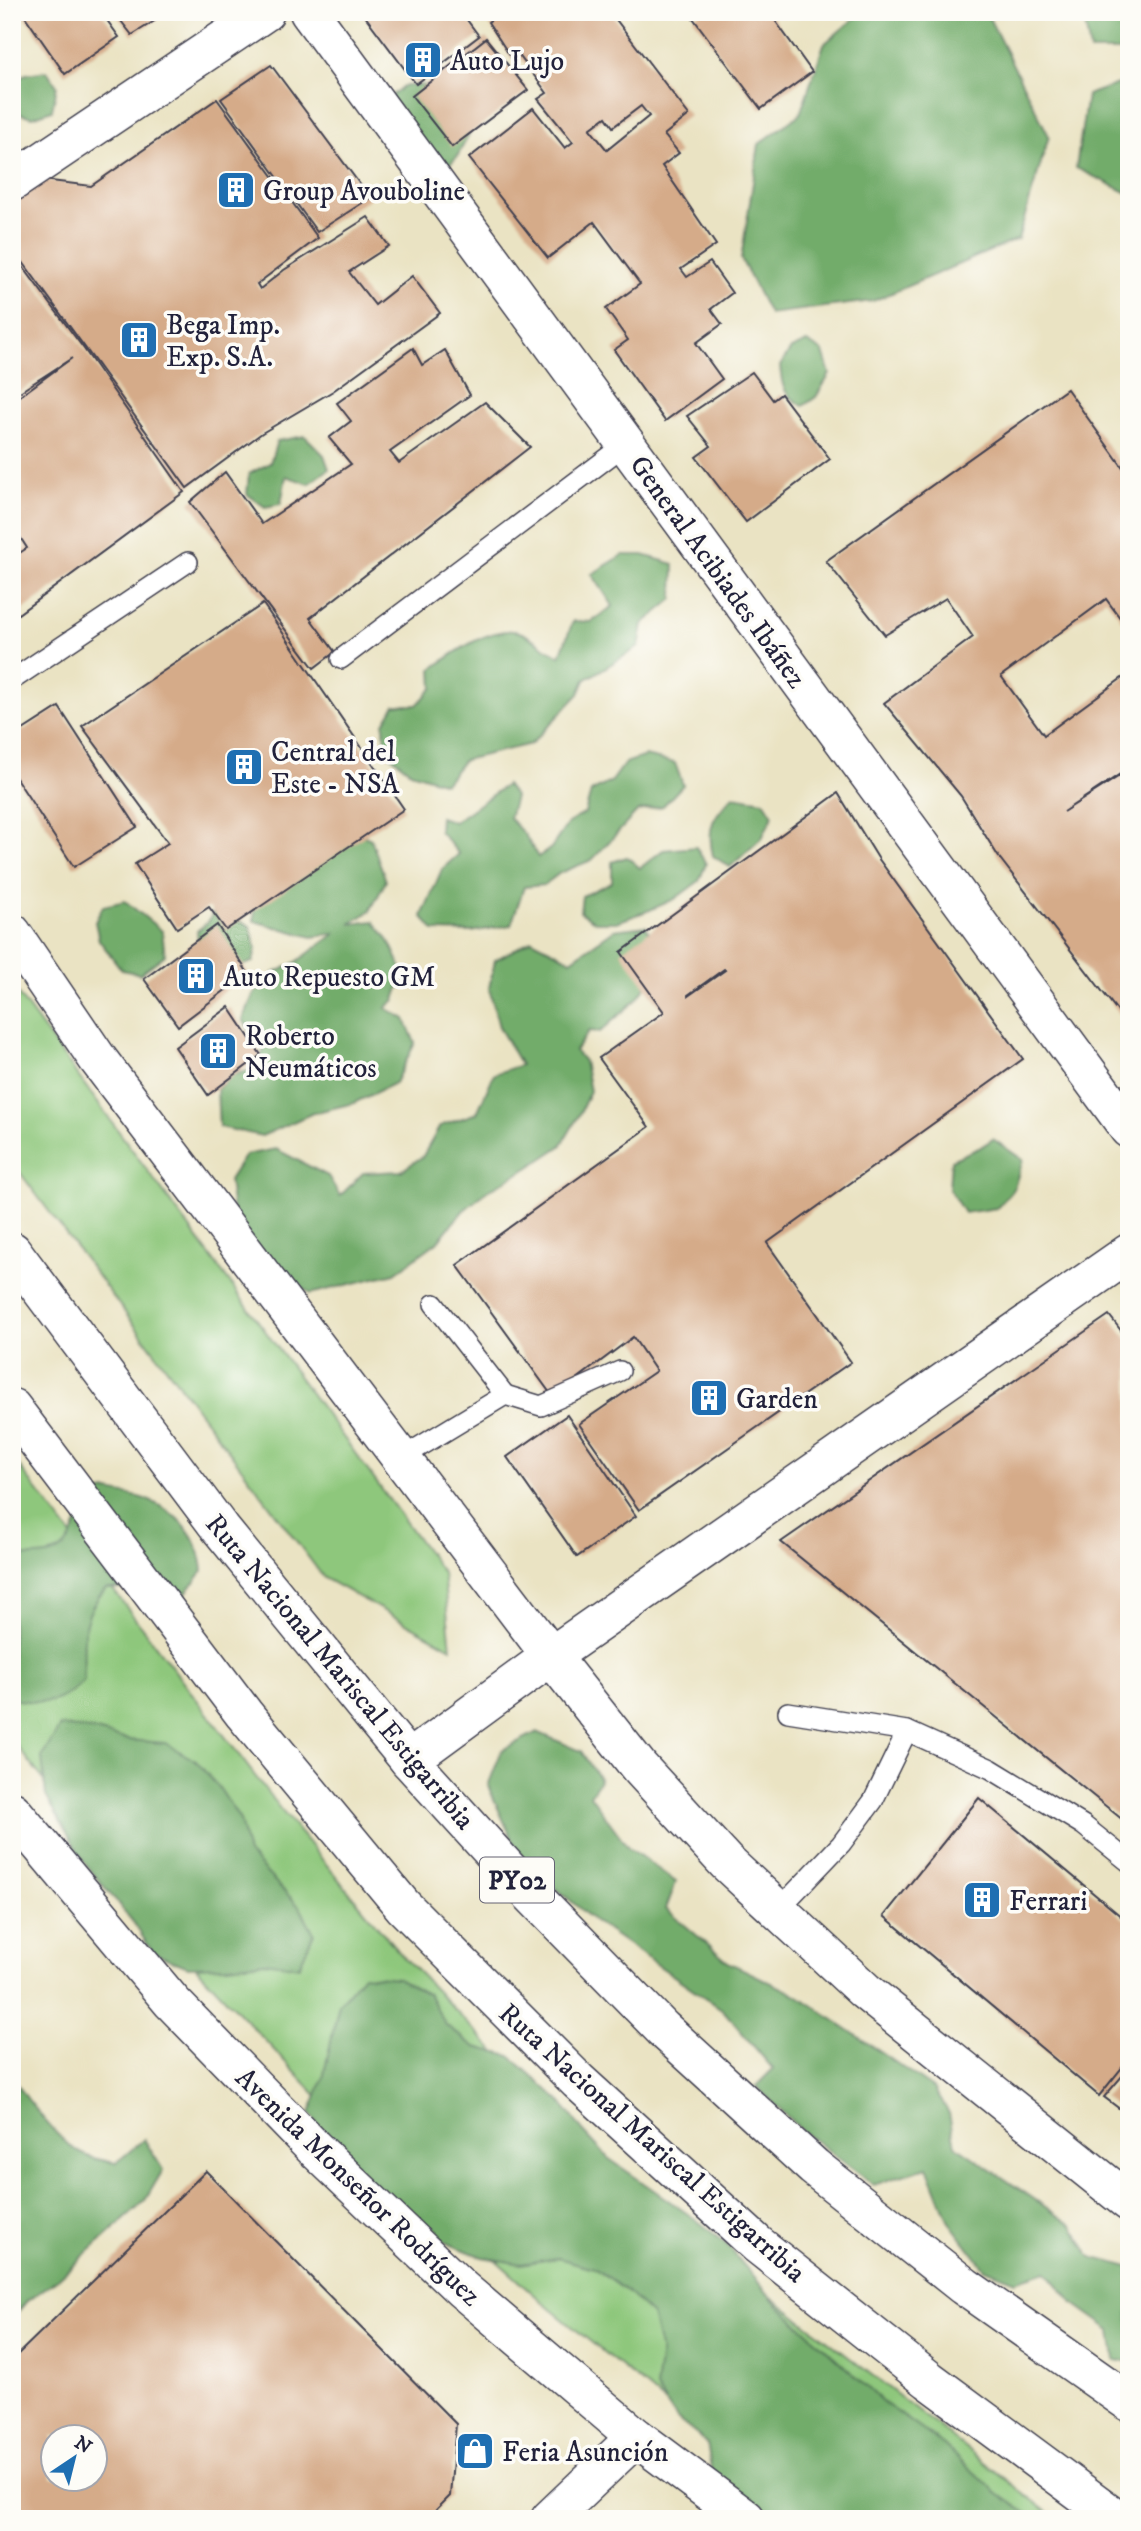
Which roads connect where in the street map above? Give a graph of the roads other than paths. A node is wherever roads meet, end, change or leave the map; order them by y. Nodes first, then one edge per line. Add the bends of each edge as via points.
1 (265, 12) edge
2 (309, 12) edge
3 (12, 182) edge
4 (626, 444) junction
5 (188, 562) dead end
6 (341, 659) dead end
7 (12, 680) edge
8 (12, 933) edge
9 (1129, 1129) edge
10 (12, 1251) edge
11 (1129, 1253) edge
12 (434, 1304) dead end
13 (620, 1371) dead end
14 (505, 1395) junction
15 (12, 1408) edge
16 (401, 1458) junction
17 (551, 1656) junction
18 (788, 1712) dead end
19 (907, 1731) junction
20 (409, 1760) junction
21 (15, 1819) edge
22 (1129, 1862) edge
23 (778, 1910) junction
24 (1129, 2202) edge
25 (1129, 2402) edge
26 (636, 2437) junction
27 (550, 2519) edge
28 (746, 2519) edge
29 (1117, 2519) edge

1 - 3 main road
2 - 4 main road, General Acibiades Ibáñez
4 - 6 lane
4 - 9 main road, General Acibiades Ibáñez
5 - 7 lane
8 - 16 main road via 97,1058
10 - 20 main road, Ruta Nacional Mariscal Estigarribia / PY02 via 219,1527
11 - 17 main road
12 - 14 lane
13 - 14 lane via 541,1406
14 - 16 lane
15 - 29 main road, Ruta Nacional Mariscal Estigarribia via 244,1714 403,1906 578,2081 757,2244 929,2380
16 - 17 main road
17 - 20 main road
17 - 23 main road via 639,1767 726,1862
18 - 19 lane
19 - 22 lane via 991,1769 1083,1825
19 - 23 lane via 873,1801 841,1844
20 - 25 main road, Ruta Nacional Mariscal Estigarribia / PY02 via 663,2029 814,2167 964,2286
21 - 26 main road, Avenida Monseñor Rodríguez via 172,2002 314,2148 461,2289
23 - 24 main road via 865,1991
26 - 27 main road
26 - 28 main road, Avenida Monseñor Rodríguez

